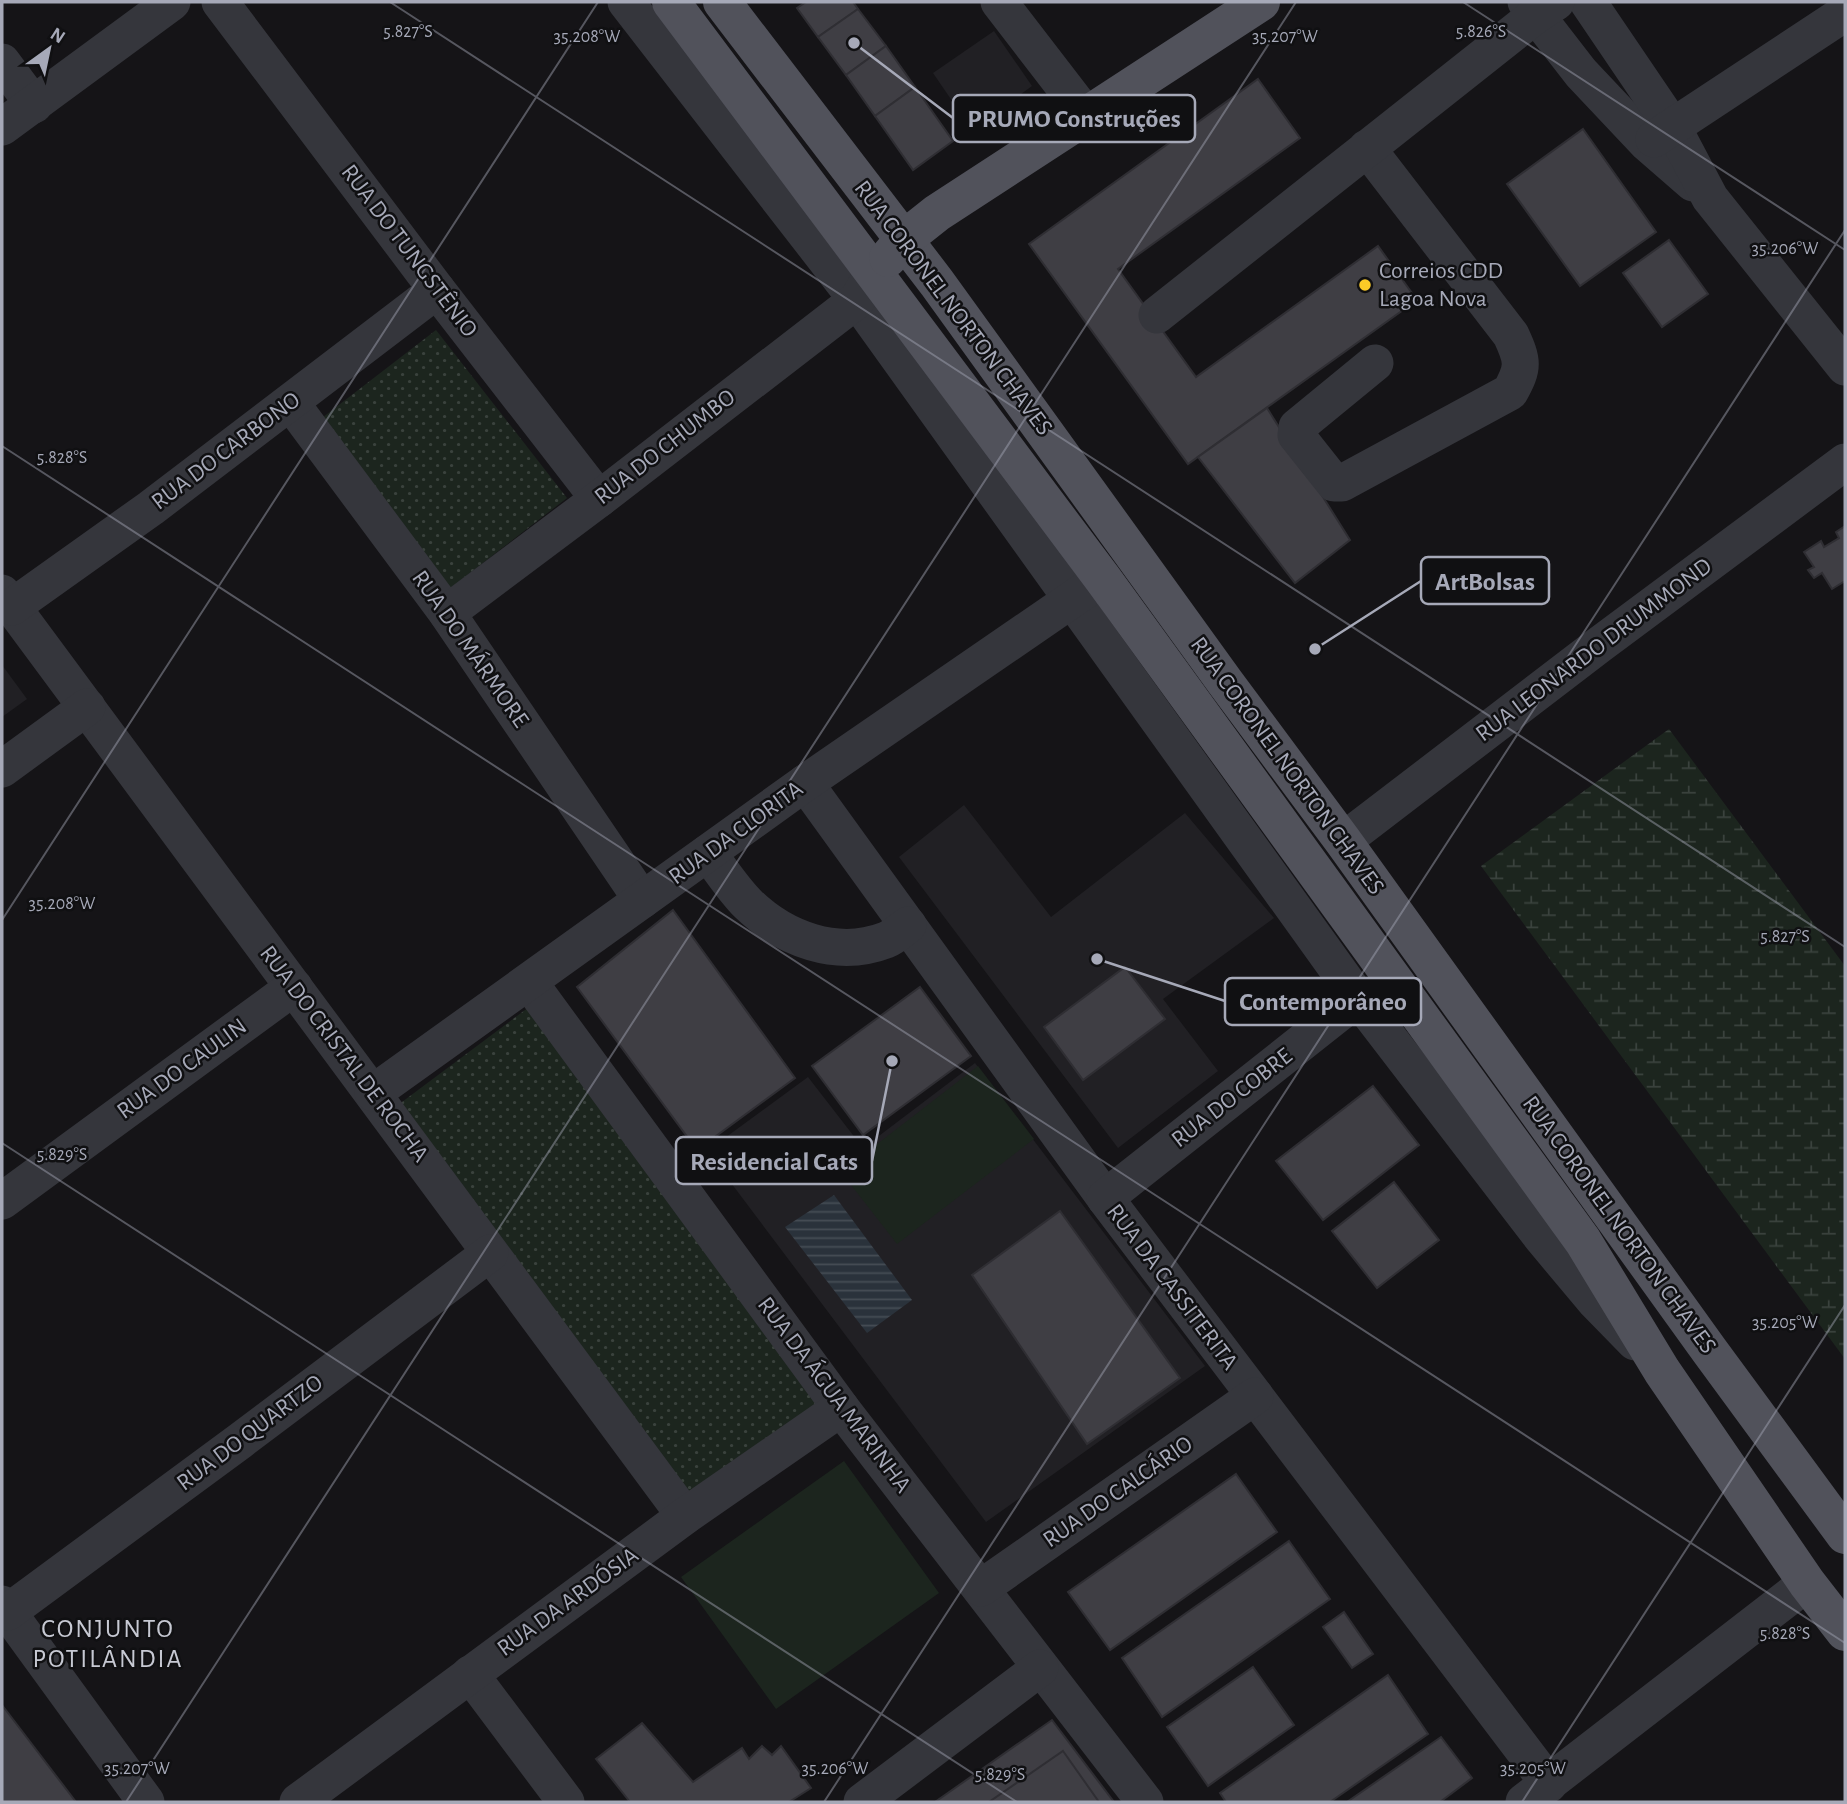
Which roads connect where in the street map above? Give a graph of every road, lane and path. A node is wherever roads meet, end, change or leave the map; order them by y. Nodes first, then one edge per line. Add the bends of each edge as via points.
1 (172, 2) edge
2 (220, 2) edge
3 (626, 2) edge
4 (671, 2) edge
5 (722, 2) edge
6 (999, 2) edge
7 (1259, 2) edge
8 (1588, 2) edge
9 (1539, 6) edge
10 (1845, 13) edge
11 (2, 62) edge
12 (34, 104) junction
13 (1086, 115) junction
14 (2, 127) edge
15 (1660, 135) junction
16 (1367, 148) junction
17 (903, 240) junction
18 (866, 286) junction
19 (437, 290) junction
20 (1157, 315) dead end
21 (1375, 363) dead end
22 (1845, 367) edge
23 (291, 402) junction
24 (1845, 462) edge
25 (599, 499) junction
26 (1088, 589) junction
27 (7, 600) edge
28 (447, 613) junction
29 (87, 708) junction
30 (2, 769) edge
31 (805, 783) junction
32 (1343, 841) junction
33 (708, 853) junction
34 (642, 900) junction
35 (908, 925) junction
36 (529, 982) junction
37 (294, 987) junction
38 (1358, 998) junction
39 (373, 1093) junction
40 (1105, 1198) junction
41 (2, 1201) edge
42 (490, 1253) junction
43 (1662, 1371) junction
44 (1255, 1396) junction
45 (841, 1408) junction
46 (685, 1516) junction
47 (1845, 1535) edge
48 (1807, 1583) junction
49 (981, 1588) junction
50 (5, 1608) edge
51 (1845, 1632) edge
52 (1040, 1668) junction
53 (470, 1674) junction
54 (1537, 1793) edge
55 (146, 1802) edge
56 (298, 1802) edge
57 (566, 1802) edge
58 (862, 1802) edge
59 (1145, 1802) edge

1 - 12 street
2 - 19 street, RUA DO TUNGSTÊNIO
3 - 18 street, RUA CORONEL NORTON CHAVES
4 - 18 main road, RUA CORONEL NORTON CHAVES
5 - 17 main road, RUA CORONEL NORTON CHAVES
6 - 13 street
7 - 13 main road
8 - 15 street
9 - 15 street via 1581,73
9 - 16 street
10 - 15 street
11 - 12 street
12 - 14 street
13 - 17 main road
15 - 22 street
16 - 20 street
16 - 21 street via 1511,335 1521,373 1510,392 1342,483 1334,483 1296,435 1297,427
17 - 18 main road
17 - 32 main road, RUA CORONEL NORTON CHAVES
18 - 25 street, RUA DO CHUMBO
18 - 26 main road, RUA CORONEL NORTON CHAVES
19 - 23 street, RUA DO CARBONO
19 - 25 street, RUA DO TUNGSTÊNIO
23 - 27 street, RUA DO CARBONO via 151,508
23 - 28 street, RUA DO MÁRMORE
24 - 32 street, RUA LEONARDO DRUMMOND
25 - 28 street, RUA DO CHUMBO
26 - 31 street, RUA DA CLORITA
26 - 38 street, RUA CORONEL NORTON CHAVES
26 - 43 main road, RUA CORONEL NORTON CHAVES via 1584,1241
27 - 29 street, RUA DO CRISTAL DE ROCHA
28 - 34 street, RUA DO MÁRMORE
29 - 30 street
29 - 37 street, RUA DO CRISTAL DE ROCHA
31 - 33 street, RUA DA CLORITA
31 - 35 street, RUA DA CASSITERITA
32 - 47 main road, RUA CORONEL NORTON CHAVES
33 - 34 street, RUA DA CLORITA
33 - 35 street via 748,904 772,924 803,940 832,947 864,947 888,940
34 - 36 street, RUA DA CLORITA
35 - 40 street, RUA DA CASSITERITA
36 - 39 street, RUA DA CLORITA
36 - 45 street, RUA DA ÁGUA MARINHA
37 - 39 street, RUA DO CRISTAL DE ROCHA
37 - 41 street, RUA DO CAULIN
38 - 40 street, RUA DO COBRE
38 - 43 street, RUA CORONEL NORTON CHAVES via 1543,1238
39 - 42 street, RUA DO CRISTAL DE ROCHA
40 - 44 street, RUA DA CASSITERITA
42 - 46 street, RUA DO CRISTAL DE ROCHA
42 - 50 street, RUA DO QUARTZO via 240,1441
43 - 48 main road, RUA CORONEL NORTON CHAVES
44 - 49 street, RUA DO CALCÁRIO
44 - 54 street, RUA DA CASSITERITA
45 - 46 street, RUA DA ARDÓSIA
45 - 49 street, RUA DA ÁGUA MARINHA
46 - 53 street, RUA DA ARDÓSIA
48 - 51 main road, RUA CORONEL NORTON CHAVES
48 - 54 street
49 - 52 street, RUA DA ÁGUA MARINHA
50 - 55 street
52 - 58 street
52 - 59 street, RUA DA ÁGUA MARINHA
53 - 56 street, RUA DA ARDÓSIA
53 - 57 street

